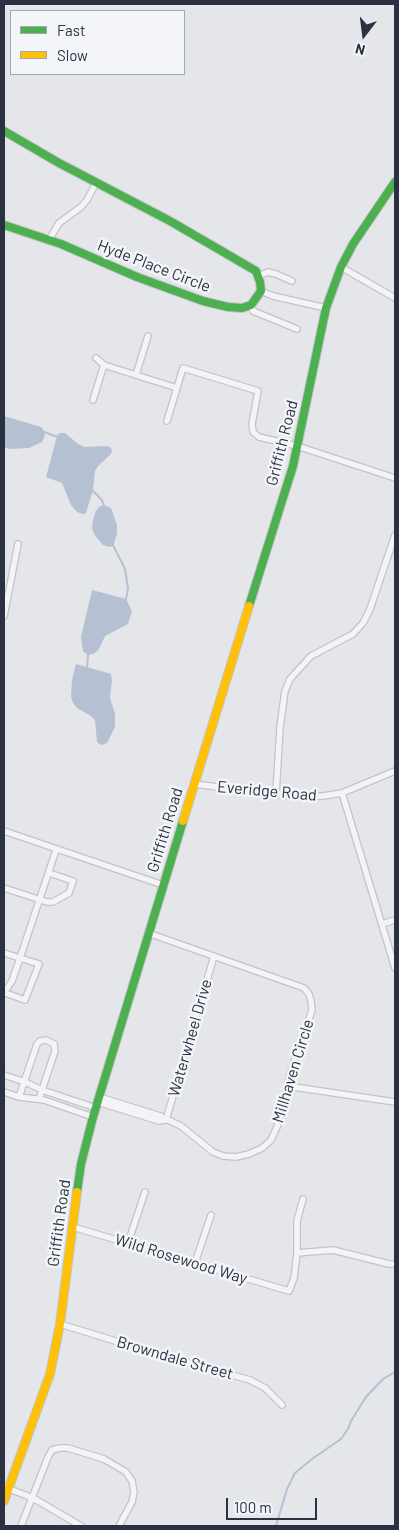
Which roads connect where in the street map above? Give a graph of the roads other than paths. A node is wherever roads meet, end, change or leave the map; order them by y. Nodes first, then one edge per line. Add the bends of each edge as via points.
1 (4, 131) edge
2 (96, 182) junction
3 (395, 182) edge
4 (4, 224) edge
5 (48, 240) junction
6 (341, 267) junction
7 (258, 276) junction
8 (292, 281) dead end
9 (261, 291) junction
10 (395, 298) edge
11 (251, 305) junction
12 (326, 308) junction
13 (298, 330) dead end
14 (148, 336) dead end
15 (96, 358) dead end
16 (104, 366) junction
17 (136, 375) junction
18 (177, 388) junction
19 (93, 400) dead end
20 (167, 421) dead end
21 (298, 446) junction
22 (395, 478) edge
23 (395, 535) edge
24 (18, 544) dead end
25 (4, 616) edge
26 (395, 771) edge
27 (194, 784) junction
28 (342, 793) junction
29 (276, 794) junction
30 (4, 831) edge
31 (56, 850) junction
32 (49, 873) junction
33 (163, 885) junction
34 (4, 888) edge
35 (40, 900) junction
36 (395, 920) edge
37 (382, 924) junction
38 (148, 933) junction
39 (4, 953) edge
40 (214, 956) junction
41 (20, 958) junction
42 (395, 968) edge
43 (4, 993) edge
44 (4, 1074) edge
45 (25, 1082) junction
46 (287, 1086) junction
47 (42, 1090) junction
48 (4, 1092) edge
49 (20, 1097) junction
50 (39, 1099) junction
51 (98, 1102) junction
52 (395, 1102) edge
53 (93, 1117) junction
54 (166, 1120) junction
55 (145, 1192) dead end
56 (302, 1199) dead end
57 (211, 1215) dead end
58 (73, 1227) junction
59 (128, 1243) junction
60 (297, 1253) junction
61 (195, 1263) junction
62 (395, 1264) edge
63 (60, 1324) junction
64 (282, 1405) dead end
65 (6, 1488) edge
66 (32, 1498) junction
67 (4, 1501) edge
68 (21, 1526) edge
69 (81, 1526) edge
70 (119, 1526) edge

1 - 2 street
2 - 5 street via 87,200 59,223
2 - 7 street via 241,262 256,271
3 - 6 street, Griffith Road
4 - 5 street, Hyde Place Circle
5 - 11 street, Hyde Place Circle via 137,278 203,301 228,307
6 - 10 street
6 - 12 street, Griffith Road
7 - 8 street via 268,272
7 - 9 street
9 - 11 street
9 - 12 street
11 - 13 street via 253,311
12 - 21 street, Griffith Road
14 - 17 street
15 - 16 street
16 - 17 street
16 - 19 street
17 - 18 street
18 - 20 street
18 - 21 street via 183,368 258,390 253,432
21 - 22 street
21 - 27 street, Griffith Road
23 - 29 street via 363,623 352,634 311,656 290,679 282,704
24 - 25 street
26 - 28 street, Everidge Road
27 - 29 street, Everidge Road
27 - 33 street, Griffith Road
28 - 29 street, Everidge Road via 306,797
28 - 37 street
30 - 31 street
31 - 32 street
31 - 33 street
32 - 35 street
32 - 35 street via 73,881 69,893 63,897 53,902
33 - 38 street, Griffith Road
34 - 35 street
35 - 41 street
36 - 37 street
37 - 42 street
38 - 40 street, Millhaven Circle
38 - 51 street, Griffith Road
39 - 41 street
40 - 46 street, Millhaven Circle via 304,988 309,994 312,1010
40 - 54 street, Waterwheel Drive
41 - 43 street
41 - 43 street via 38,964 25,1000
44 - 45 street, Millhaven Circle
45 - 47 street, Millhaven Circle
45 - 47 street via 37,1044 43,1040 51,1042 55,1051
45 - 49 street
46 - 52 street
46 - 54 street, Millhaven Circle via 271,1140 250,1154 236,1157 214,1152 181,1126
47 - 50 street
47 - 51 street, Millhaven Circle
48 - 49 street
49 - 50 street
50 - 53 street
51 - 53 street, Griffith Road
51 - 54 street, Millhaven Circle
53 - 58 street, Griffith Road via 81,1164
55 - 59 street
56 - 60 street via 297,1221
57 - 61 street
58 - 59 street, Wild Rosewood Way
58 - 63 street, Griffith Road
59 - 61 street, Wild Rosewood Way
60 - 61 street, Wild Rosewood Way via 289,1291
60 - 62 street via 333,1250
63 - 64 street, Browndale Street via 250,1380
63 - 65 street, Griffith Road via 50,1374
65 - 66 street
65 - 67 street, Griffith Road
66 - 68 street
66 - 69 street
66 - 70 street via 52,1450 68,1448 104,1459 126,1472 132,1481 132,1502

